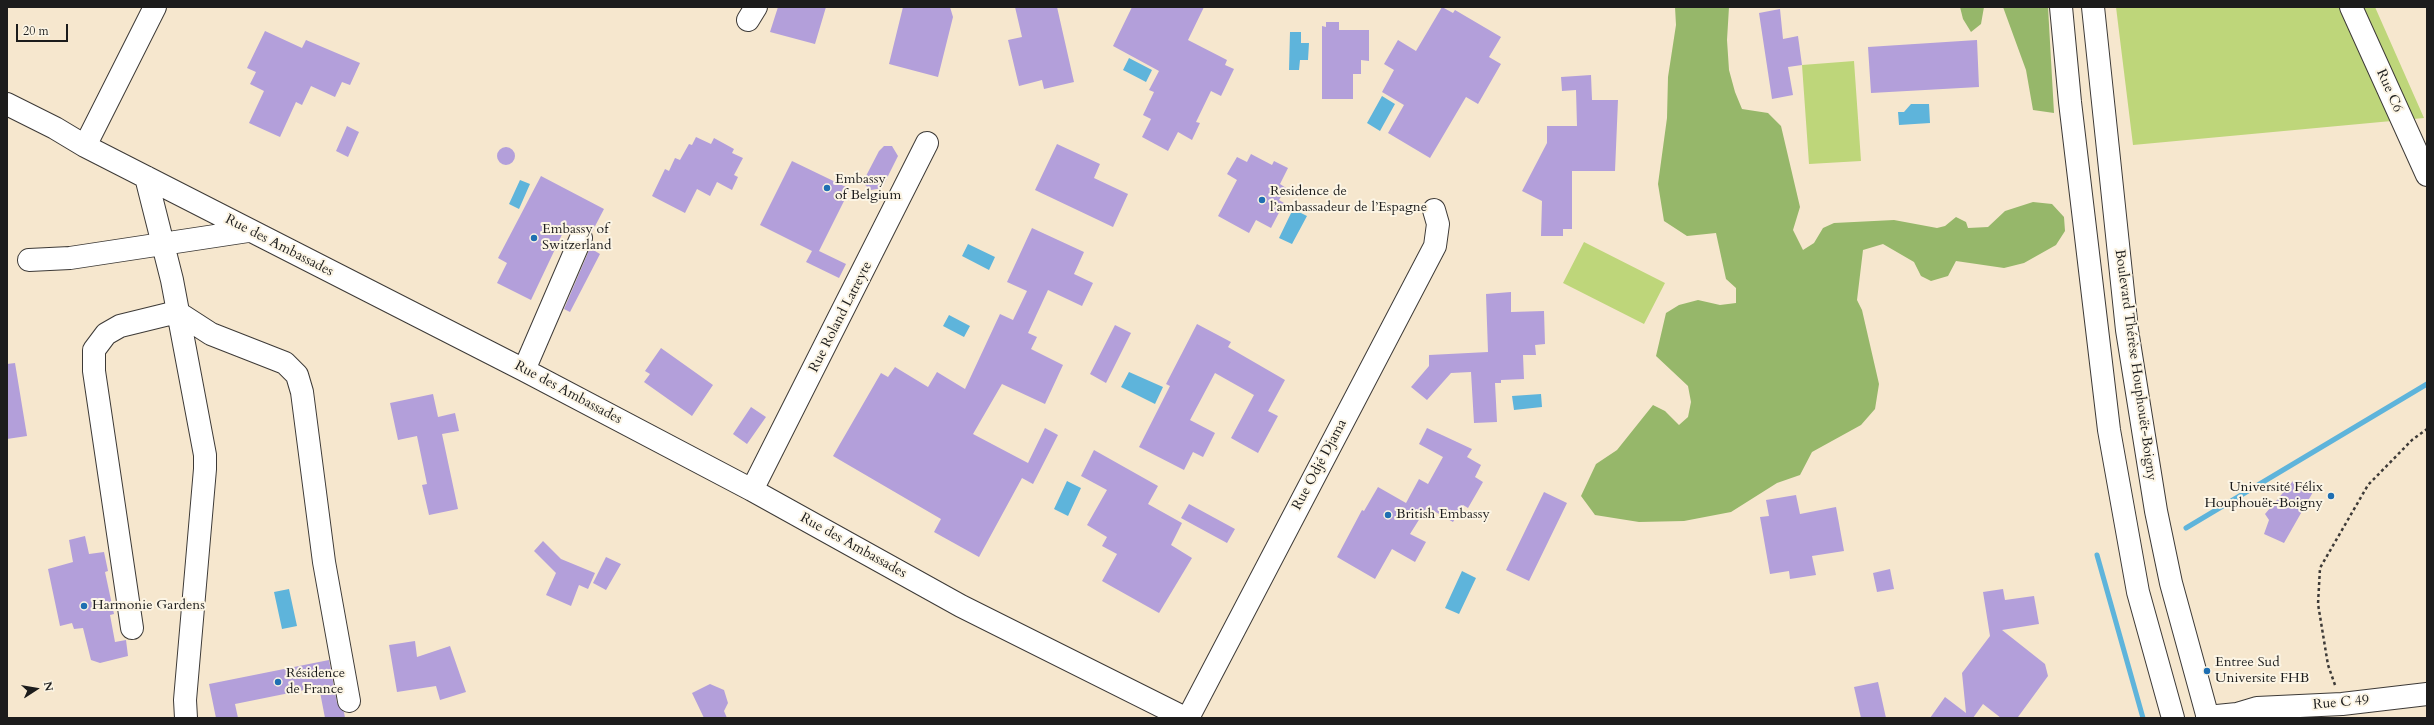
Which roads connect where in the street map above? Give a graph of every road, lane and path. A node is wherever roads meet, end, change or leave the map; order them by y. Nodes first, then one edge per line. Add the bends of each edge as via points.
1 (155, 7) edge
2 (2061, 7) edge
3 (2093, 7) edge
4 (2351, 7) edge
5 (7, 104) edge
6 (928, 143) dead end
7 (85, 146) junction
8 (2427, 175) edge
9 (146, 177) junction
10 (1434, 210) dead end
11 (248, 231) junction
12 (582, 238) dead end
13 (164, 244) junction
14 (30, 260) dead end
15 (177, 312) junction
16 (524, 370) junction
17 (2427, 430) edge
18 (752, 490) junction
19 (132, 628) dead end
20 (2427, 694) edge
21 (349, 701) dead end
22 (2342, 704) junction
23 (186, 718) edge
24 (1186, 718) edge
25 (2173, 718) edge
26 (2208, 718) edge

1 - 7 street
2 - 25 street via 2109,430 2138,592
3 - 26 street, Boulevard Thérèse Houphouët-Boigny via 2128,338 2156,510 2171,584
4 - 8 street, Rue C6
5 - 7 street, Rue des Ambassades
6 - 18 street, Rue Roland Latreyte
7 - 9 street, Rue des Ambassades
9 - 11 street, Rue des Ambassades
9 - 13 street
10 - 24 street, Rue Odjé Djama via 1438,224 1435,246
11 - 13 street
11 - 16 street, Rue des Ambassades
12 - 16 street
13 - 14 street via 70,258
13 - 15 street
15 - 19 street via 120,326 106,334 94,350 94,371
15 - 21 street via 211,334 285,362 297,375 302,392 324,562
15 - 23 street via 201,432 205,469 185,700
16 - 18 street, Rue des Ambassades
17 - 22 path via 2412,440 2368,485 2320,568 2318,604 2328,665
18 - 24 street, Rue des Ambassades via 961,606
20 - 22 street, Rue C 49
22 - 26 street, Rue C 49 via 2257,708

